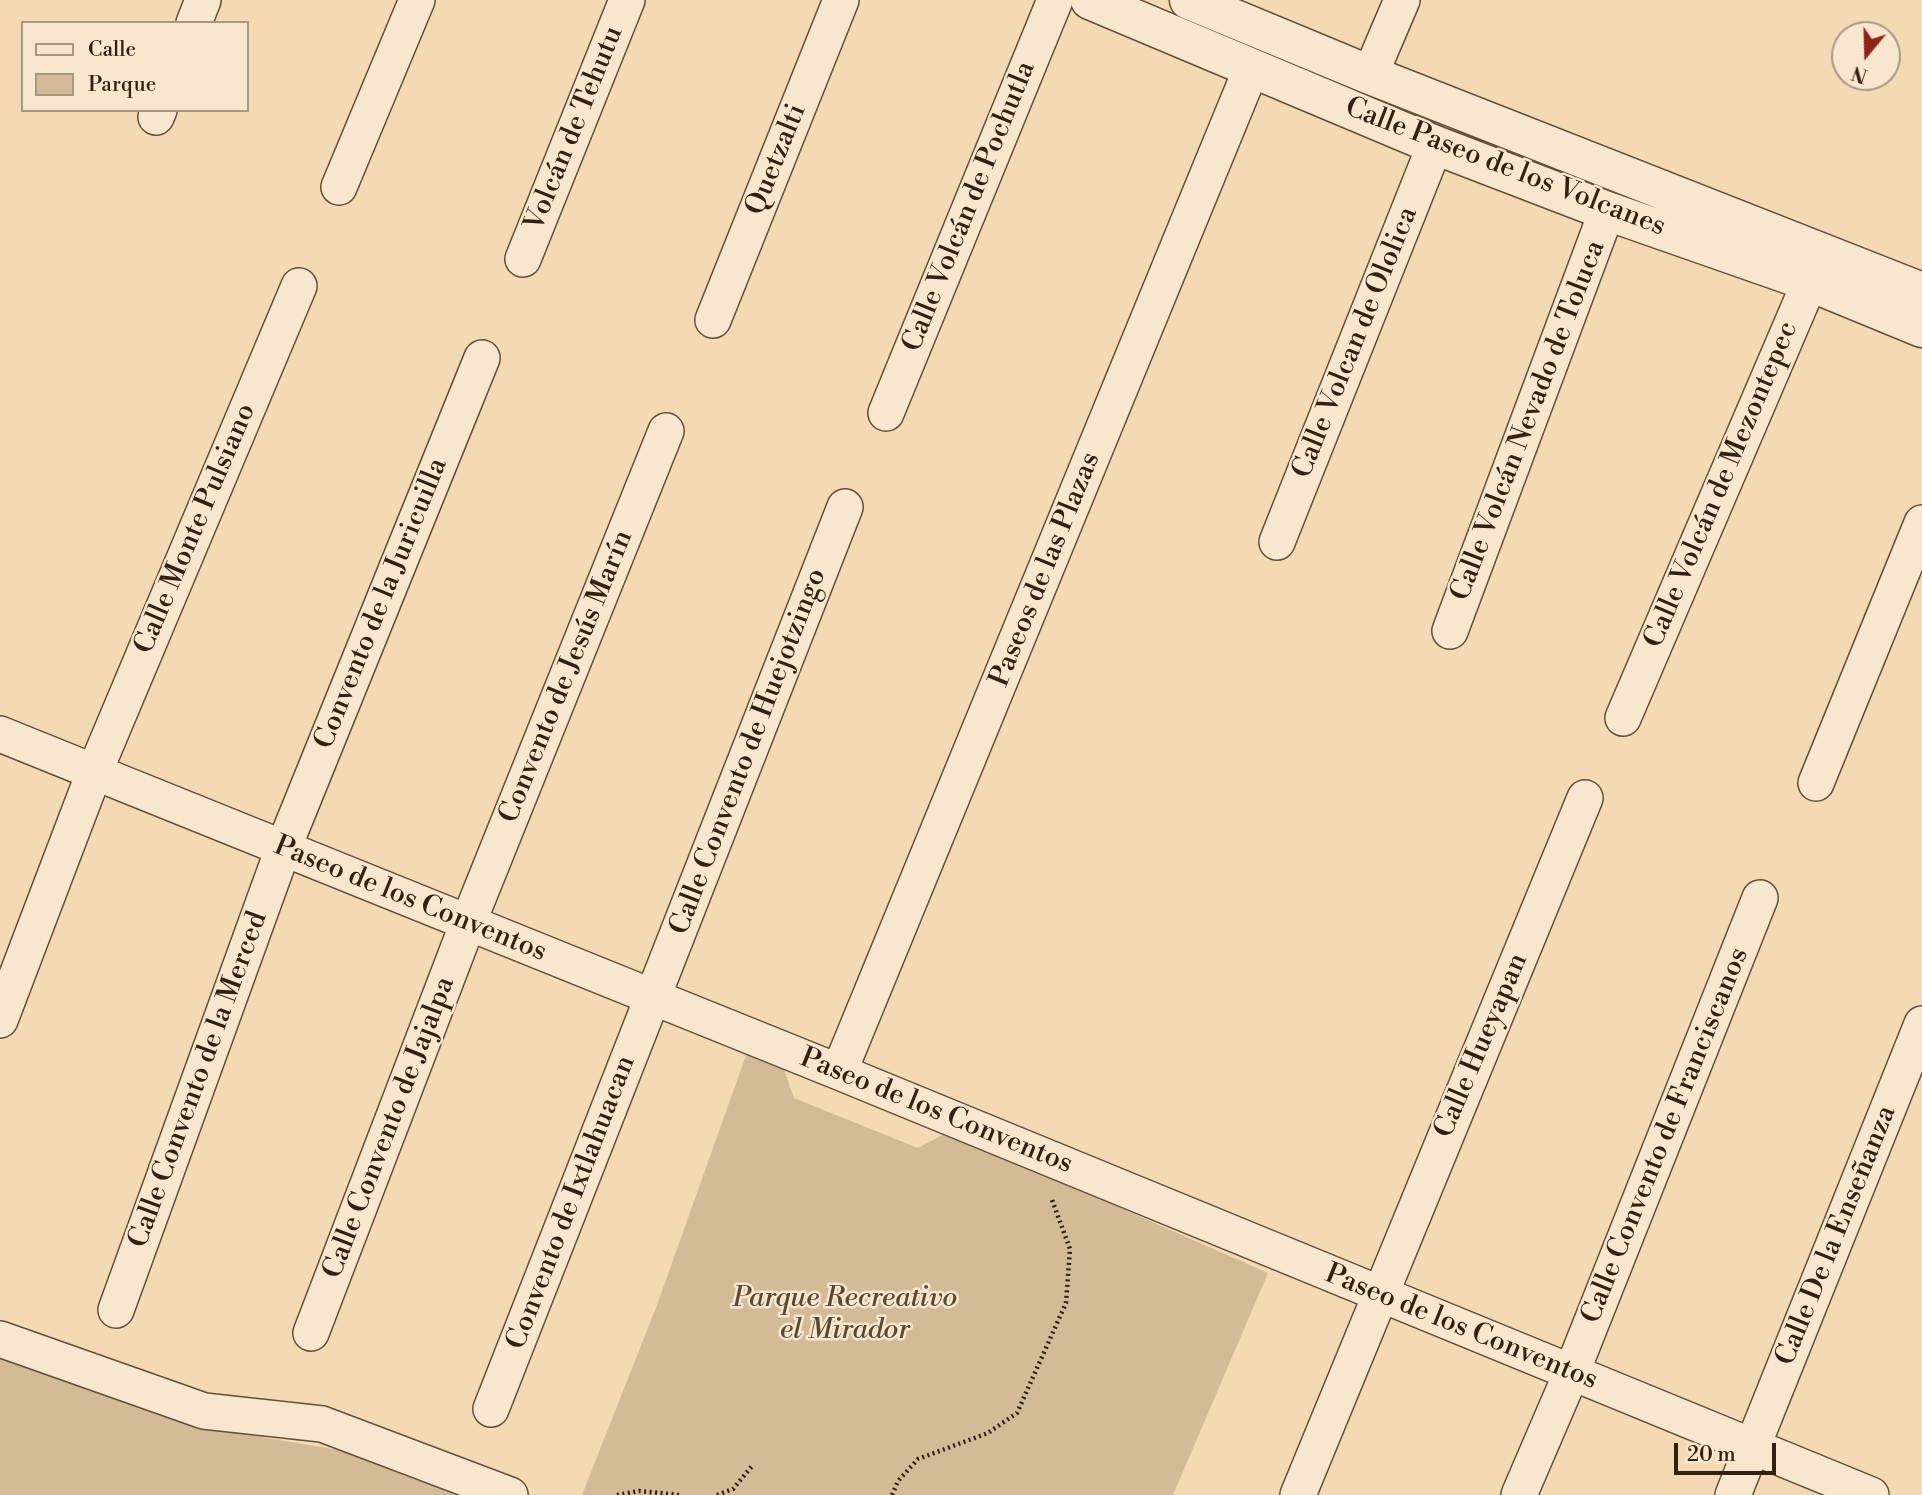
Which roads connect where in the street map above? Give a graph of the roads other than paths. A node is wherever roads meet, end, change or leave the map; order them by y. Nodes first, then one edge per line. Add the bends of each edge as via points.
1 (203, 0) edge
2 (417, 0) edge
3 (627, 0) edge
4 (841, 0) edge
5 (1055, 0) edge
6 (1090, 0) edge
7 (1190, 0) edge
8 (1402, 0) edge
9 (195, 21) edge
10 (1252, 67) junction
11 (1370, 75) junction
12 (1436, 145) junction
13 (339, 187) dead end
14 (1607, 211) junction
15 (523, 258) dead end
16 (1816, 267) junction
17 (299, 286) dead end
18 (1922, 292) edge
19 (713, 320) dead end
20 (1922, 328) edge
21 (482, 358) dead end
22 (886, 414) dead end
23 (666, 431) dead end
24 (845, 507) dead end
25 (1922, 523) edge
26 (1277, 542) dead end
27 (1450, 631) dead end
28 (1623, 718) dead end
29 (0, 734) edge
30 (94, 773) junction
31 (1816, 783) dead end
32 (1585, 798) dead end
33 (283, 849) junction
34 (1760, 898) dead end
35 (468, 923) junction
36 (653, 997) junction
37 (0, 1020) edge
38 (1922, 1024) edge
39 (839, 1072) junction
40 (1378, 1295) junction
41 (116, 1311) dead end
42 (311, 1333) dead end
43 (0, 1339) edge
44 (1571, 1374) junction
45 (491, 1409) dead end
46 (1753, 1448) junction
47 (510, 1495) edge
48 (1298, 1495) edge
49 (1520, 1495) edge
50 (1733, 1495) edge
51 (1871, 1495) edge

1 - 9 street
2 - 13 street
3 - 15 street, Volcán de Tehutu
4 - 19 street, Quetzalti
5 - 22 street, Calle Volcán de Pochutla
6 - 10 street, Calle Paseo de los Volcanes
7 - 11 street, Calle Paseo de los Volcanes
8 - 11 street
10 - 12 street, Calle Paseo de los Volcanes
10 - 39 street, Paseos de las Plazas
11 - 16 street, Calle Paseo de los Volcanes
12 - 14 street, Calle Paseo de los Volcanes
12 - 26 street, Calle Volcan de Ololica
14 - 16 street, Calle Paseo de los Volcanes
14 - 27 street, Calle Volcán Nevado de Toluca
16 - 18 street, Calle Paseo de los Volcanes
16 - 20 street, Calle Paseo de los Volcanes
16 - 28 street, Calle Volcán de Mezontepec
17 - 30 street, Calle Monte Pulsiano
21 - 33 street, Convento de la Juricuilla
23 - 35 street, Convento de Jesús Marín
24 - 36 street, Calle Convento de Huejotzingo
25 - 31 street
29 - 30 street, Paseo de los Conventos
30 - 33 street, Paseo de los Conventos
30 - 37 street, Calle Monte Pulsiano
32 - 40 street, Calle Hueyapan
33 - 35 street, Paseo de los Conventos
33 - 41 street, Calle Convento de la Merced
34 - 44 street, Calle Convento de Franciscanos
35 - 36 street, Paseo de los Conventos
35 - 42 street, Calle Convento de Jajalpa
36 - 39 street, Paseo de los Conventos
36 - 45 street, Convento de Ixtlahuacan
38 - 46 street, Calle De la Enseñanza
39 - 40 street, Paseo de los Conventos
40 - 44 street, Paseo de los Conventos
40 - 48 street, Calle Hueyapan
43 - 47 street via 204,1411 322,1423
44 - 46 street, Paseo de los Conventos
44 - 49 street, Calle Convento de Franciscanos
46 - 50 street, Calle De la Enseñanza
46 - 51 street, Paseo de los Conventos

